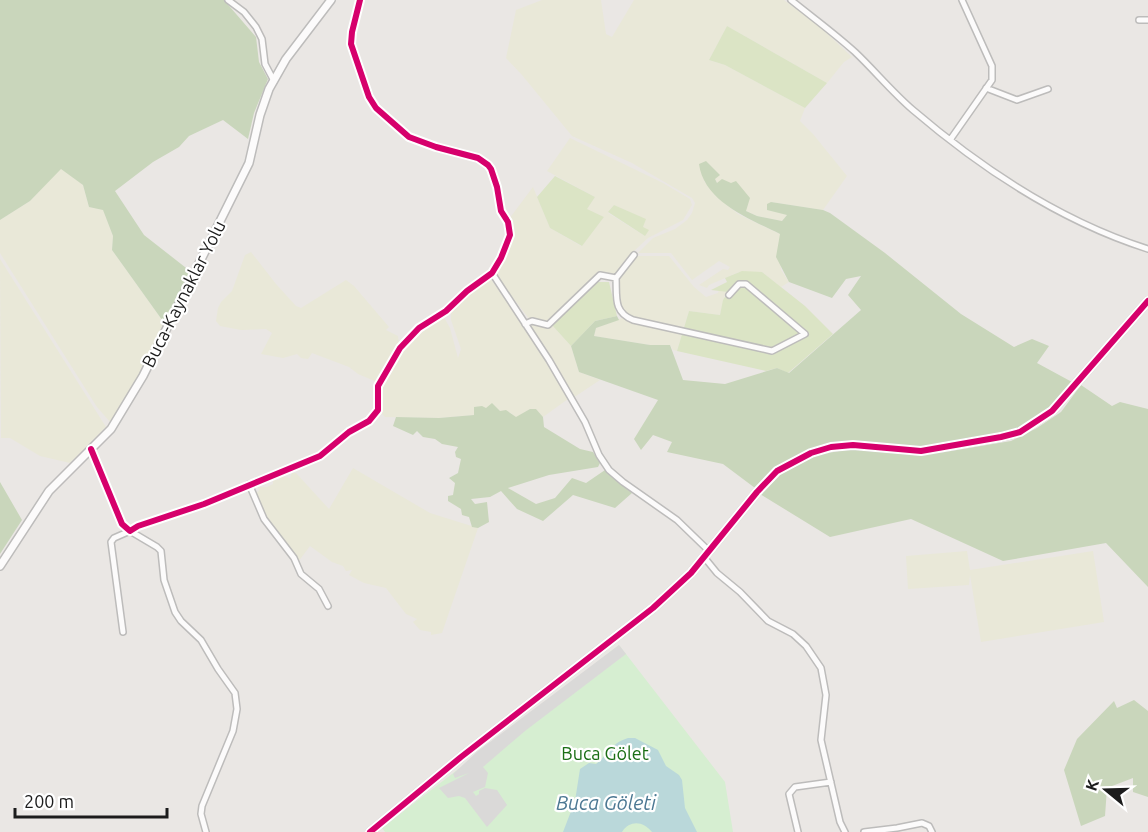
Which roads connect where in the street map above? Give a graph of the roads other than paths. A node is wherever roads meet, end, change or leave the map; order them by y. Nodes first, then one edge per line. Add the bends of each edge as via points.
1 (228, 0) edge
2 (331, 0) edge
3 (360, 0) edge
4 (790, 0) edge
5 (962, 0) edge
6 (1138, 20) dead end
7 (1148, 20) edge
8 (274, 81) junction
9 (986, 88) junction
10 (1047, 89) dead end
11 (950, 140) junction
12 (1148, 249) edge
13 (634, 255) dead end
14 (492, 273) junction
15 (616, 278) junction
16 (729, 295) dead end
17 (1148, 301) edge
18 (525, 324) junction
19 (92, 449) junction
20 (249, 484) junction
21 (130, 531) junction
22 (706, 554) junction
23 (0, 566) edge
24 (328, 606) dead end
25 (123, 632) dead end
26 (831, 782) junction
27 (206, 832) edge
28 (370, 832) edge
29 (798, 832) edge
30 (845, 832) edge
31 (864, 832) edge
32 (932, 832) edge

1 - 8 street via 256,27 265,64
2 - 8 street, Buca-Kaynaklar Yolu
3 - 14 street via 351,44 376,108 409,137 478,158 491,169 510,235
4 - 11 street via 854,51 911,108
5 - 9 street via 992,66 992,80
6 - 7 street
8 - 19 street, Buca-Kaynaklar Yolu via 260,115 249,164 143,376 111,429
9 - 10 street via 1017,100
9 - 11 street
11 - 12 street via 1033,198 1122,241
13 - 15 street
14 - 18 street
14 - 20 street via 419,328 400,348 378,386 378,410 369,421 320,456
15 - 16 street via 618,308 622,316 633,320 772,351 805,334 746,285 740,284
15 - 18 street via 600,275 548,325 532,321
17 - 22 street via 1052,411 1020,432 921,451 853,445 811,453 777,471
18 - 22 street via 585,422 598,455 609,470 677,520
19 - 21 street via 122,524
19 - 23 street, Buca-Kaynaklar Yolu via 49,491
20 - 21 street
20 - 24 street via 264,519
21 - 25 street via 111,542
21 - 27 street via 161,551 164,580 175,612 201,640 235,693 233,731 202,806
22 - 26 street via 717,573 768,621 793,634 818,662 826,695 821,740
22 - 28 street via 653,608
26 - 29 street via 790,791
26 - 30 street
31 - 32 street via 922,823

